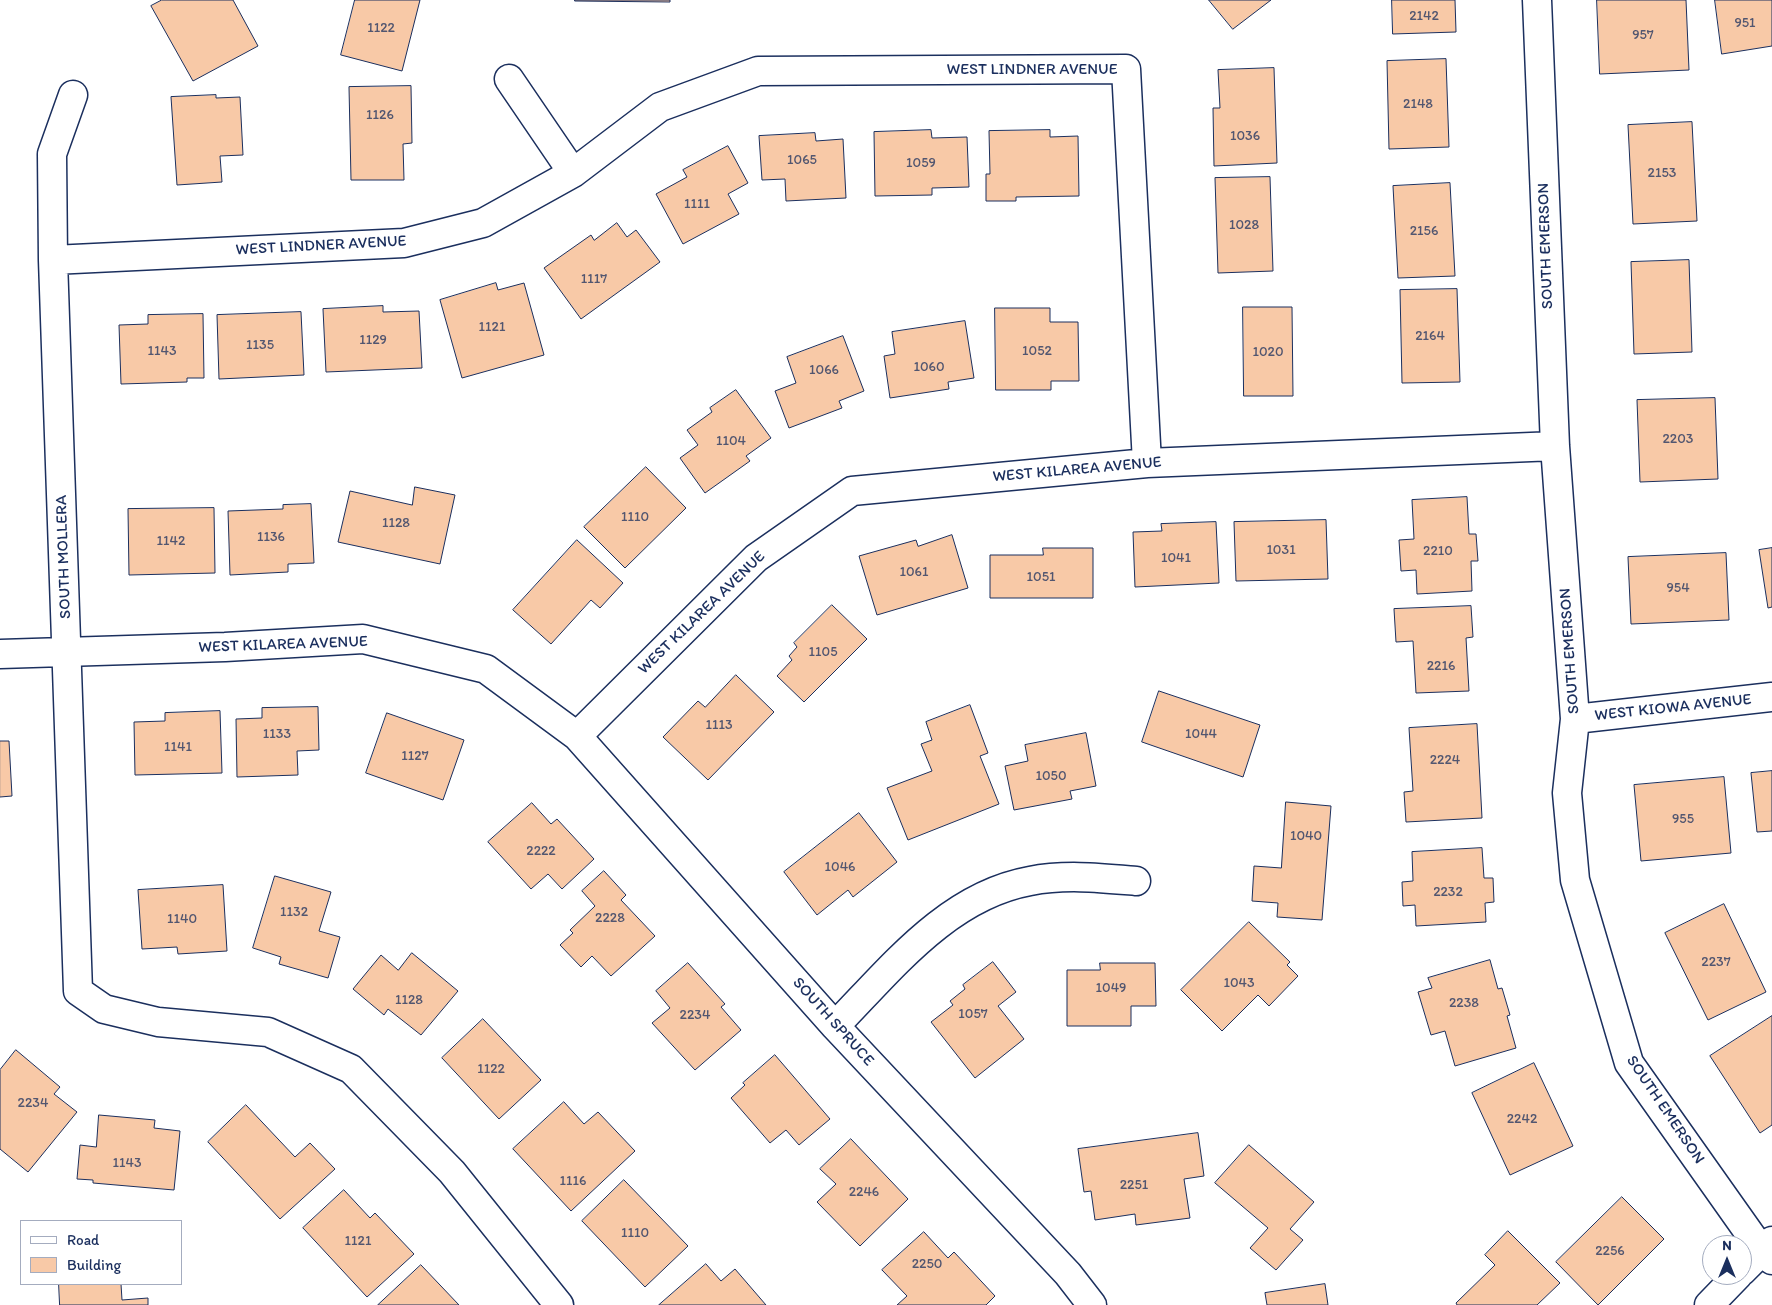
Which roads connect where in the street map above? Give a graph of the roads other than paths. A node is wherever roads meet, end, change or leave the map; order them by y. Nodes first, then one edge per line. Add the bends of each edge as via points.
1 (1537, 0) edge
2 (508, 79) dead end
3 (73, 95) dead end
4 (573, 173) junction
5 (53, 260) junction
6 (1555, 446) junction
7 (1147, 462) junction
8 (68, 652) junction
9 (0, 654) edge
10 (1772, 697) edge
11 (1575, 719) junction
12 (577, 736) junction
13 (1136, 881) dead end
14 (835, 1026) junction
15 (1769, 1251) edge
16 (1752, 1264) edge
17 (1728, 1285) edge
18 (559, 1305) edge
19 (1092, 1305) edge
20 (1709, 1305) edge

1 - 6 street, SOUTH EMERSON
2 - 4 street
3 - 5 street, SOUTH MOLLERA via 52,154
4 - 5 street, WEST LINDNER AVENUE via 483,223 404,243
4 - 7 street, WEST LINDNER AVENUE via 660,107 758,71 1126,69
5 - 8 street, SOUTH MOLLERA
6 - 7 street, WEST KILAREA AVENUE
6 - 11 street, SOUTH EMERSON
7 - 12 street, WEST KILAREA AVENUE via 852,491 756,558
8 - 9 street, WEST KILAREA AVENUE
8 - 12 street, WEST KILAREA AVENUE via 363,639 486,669
8 - 18 street, SOUTH MOLLERA via 78,991 104,1009 158,1022 268,1032 351,1069 452,1172
10 - 11 street, WEST KIOWA AVENUE
11 - 15 street, SOUTH EMERSON via 1567,793 1575,880 1629,1062
12 - 14 street, SOUTH SPRUCE
13 - 14 street via 1089,877 1030,881 986,894 939,922
14 - 19 street, SOUTH SPRUCE via 1068,1274
15 - 16 street
17 - 20 street

